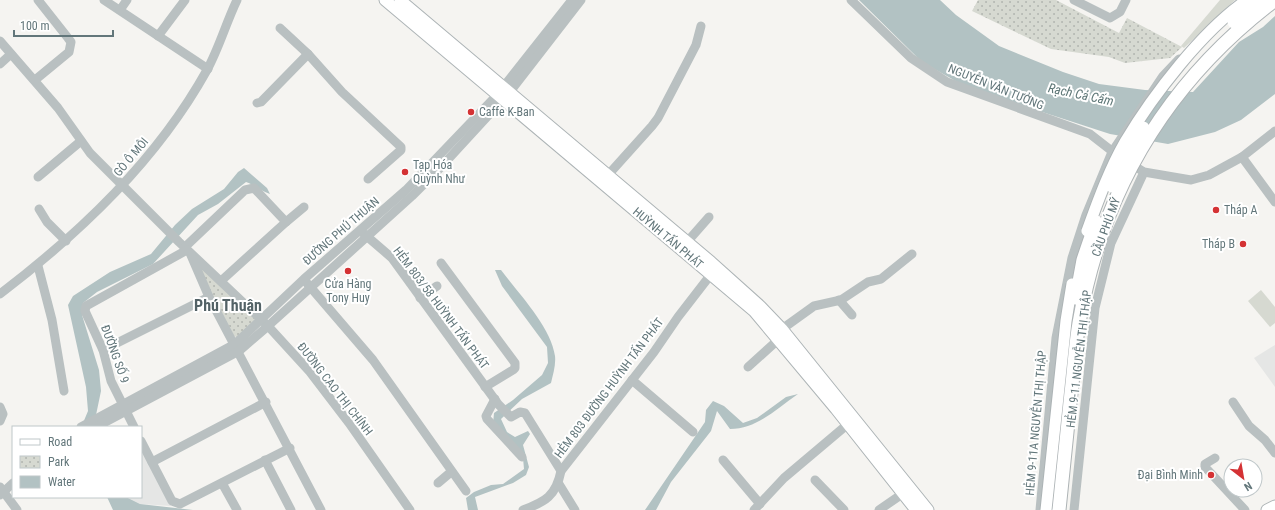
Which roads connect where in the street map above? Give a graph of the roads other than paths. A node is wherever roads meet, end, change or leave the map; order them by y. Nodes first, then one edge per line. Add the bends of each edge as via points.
1 (38, 0) edge
2 (104, 0) edge
3 (127, 0) edge
4 (185, 0) edge
5 (236, 0) edge
6 (385, 0) edge
7 (400, 0) edge
8 (572, 0) edge
9 (581, 0) edge
10 (851, 0) edge
11 (1074, 0) edge
12 (1126, 0) edge
13 (1239, 0) edge
14 (1247, 0) edge
15 (1260, 0) edge
16 (1275, 0) edge
17 (1275, 5) edge
18 (120, 10) junction
19 (701, 26) dead end
20 (280, 28) dead end
21 (158, 36) junction
22 (0, 41) edge
23 (11, 54) junction
24 (308, 54) junction
25 (0, 64) edge
26 (208, 69) junction
27 (35, 80) junction
28 (503, 94) junction
29 (257, 103) dead end
30 (1275, 131) edge
31 (81, 141) junction
32 (1109, 150) junction
33 (1242, 157) junction
34 (1144, 172) junction
35 (38, 177) dead end
36 (368, 179) dead end
37 (606, 180) junction
38 (123, 185) junction
39 (1275, 202) edge
40 (304, 207) dead end
41 (39, 209) dead end
42 (709, 217) dead end
43 (286, 222) junction
44 (363, 233) junction
45 (66, 241) junction
46 (687, 242) junction
47 (185, 248) junction
48 (912, 254) dead end
49 (441, 263) dead end
50 (38, 266) junction
51 (709, 268) junction
52 (304, 279) junction
53 (220, 281) junction
54 (311, 286) junction
55 (437, 286) dead end
56 (0, 294) edge
57 (210, 297) junction
58 (420, 298) junction
59 (839, 300) junction
60 (852, 315) dead end
61 (265, 323) junction
62 (781, 334) junction
63 (237, 347) junction
64 (103, 350) junction
65 (748, 367) dead end
66 (632, 380) junction
67 (485, 387) junction
68 (64, 391) dead end
69 (266, 402) junction
70 (496, 402) junction
71 (1233, 402) dead end
72 (839, 406) junction
73 (0, 407) edge
74 (124, 408) junction
75 (107, 417) junction
76 (0, 421) edge
77 (848, 424) junction
78 (84, 426) edge
79 (97, 426) edge
80 (133, 426) edge
81 (693, 432) dead end
82 (142, 443) edge
83 (290, 448) junction
84 (1275, 452) edge
85 (522, 457) dead end
86 (1215, 458) dead end
87 (266, 460) junction
88 (723, 460) dead end
89 (152, 462) junction
90 (561, 471) junction
91 (452, 472) junction
92 (12, 477) edge
93 (815, 480) dead end
94 (12, 483) edge
95 (222, 483) junction
96 (438, 483) dead end
97 (559, 484) junction
98 (1, 490) edge
99 (466, 491) dead end
100 (906, 491) junction
101 (1275, 506) edge
102 (757, 507) edge
103 (18, 510) edge
104 (237, 510) edge
105 (291, 510) edge
106 (322, 510) edge
107 (410, 510) edge
108 (523, 510) edge
109 (575, 510) edge
110 (844, 510) edge
111 (879, 510) edge
112 (916, 510) edge
113 (928, 510) edge
114 (1040, 510) edge
115 (1046, 510) edge
116 (1051, 510) edge
117 (1061, 510) edge
118 (1074, 510) edge
119 (1245, 510) edge
120 (1267, 510) edge

1 - 27 street via 68,38 71,48
2 - 18 street
3 - 18 street
4 - 21 street
5 - 26 street, GÒ Ô MÔI
6 - 28 main road, HUỲNH TẤN PHÁT
7 - 28 main road, HUỲNH TẤN PHÁT
8 - 28 street, ĐƯỜNG PHÚ THUẬN
9 - 28 street, ĐƯỜNG PHÚ THUẬN
10 - 32 street, NGUYỄN VĂN TƯỞNG via 911,58 947,82 1090,134
11 - 12 street via 1110,18 1120,12
13 - 32 street, HẺM 9-11A NGUYỄN THỊ THẬP via 1210,25 1163,76
14 - 115 main road, CẦU PHÚ MỸ, bridge via 1204,39 1166,83 1125,143 1096,206 1078,259 1068,308
15 - 116 highway, CẦU PHÚ MỸ, bridge via 1221,34 1172,87 1133,144 1101,210 1084,260 1072,319
16 - 117 highway, CẦU PHÚ MỸ, bridge via 1235,32 1178,94 1152,129 1107,218 1093,263 1079,325
17 - 117 main road, CẦU PHÚ MỸ, bridge via 1221,50 1187,89 1151,137 1116,202 1103,237 1081,326
18 - 21 street
19 - 37 street via 696,45 658,118
20 - 24 street
21 - 26 street
22 - 23 street
23 - 25 street
23 - 27 street
24 - 29 street via 261,102
24 - 36 street via 342,92 401,147 401,150
26 - 38 street, GÒ Ô MÔI via 164,135
27 - 31 street
28 - 37 main road, HUỲNH TẤN PHÁT
28 - 44 street, ĐƯỜNG PHÚ THUẬN
30 - 33 street
31 - 35 street
31 - 38 street
32 - 34 street, NGUYỄN VĂN TƯỞNG
32 - 114 street, HẺM 9-11A NGUYỄN THỊ THẬP via 1072,258 1056,338
33 - 34 street via 1191,180
33 - 39 street
34 - 118 street, HẺM 9-11 NGUYỄN THỊ THẬP via 1111,243 1095,308
37 - 46 main road, HUỲNH TẤN PHÁT
37 - 51 main road, HUỲNH TẤN PHÁT
38 - 45 street, GÒ Ô MÔI
38 - 47 street
40 - 43 street
41 - 45 street via 53,229
42 - 46 street
43 - 47 street, ĐƯỜNG SỐ 9 via 254,188 249,188
43 - 53 street
44 - 52 street, ĐƯỜNG PHÚ THUẬN
44 - 54 street, ĐƯỜNG PHÚ THUẬN
44 - 58 street, HẺM 803/58 HUỲNH TẤN PHÁT via 392,258
45 - 50 street, GÒ Ô MÔI
46 - 51 main road, HUỲNH TẤN PHÁT
47 - 53 street, ĐƯỜNG CAO THỊ CHÍNH
47 - 57 street
47 - 64 street, ĐƯỜNG SỐ 9 via 86,306 85,311
48 - 59 street via 888,276 868,282
49 - 67 street via 515,363 513,370
50 - 56 street, GÒ Ô MÔI
50 - 68 street via 52,320
51 - 62 main road, HUỲNH TẤN PHÁT via 760,306
51 - 66 street, HẺM 803 ĐƯỜNG HUỲNH TẤN PHÁT
52 - 54 street
52 - 61 street, ĐƯỜNG PHÚ THUẬN
53 - 61 street, ĐƯỜNG CAO THỊ CHÍNH
54 - 61 street, ĐƯỜNG PHÚ THUẬN
54 - 91 street via 373,360
55 - 58 street
57 - 63 street
57 - 64 street
58 - 67 street, HẺM 803/58 HUỲNH TẤN PHÁT
59 - 60 street
59 - 62 street via 814,306
61 - 63 street, ĐƯỜNG PHÚ THUẬN
61 - 107 street, ĐƯỜNG CAO THỊ CHÍNH via 310,372
62 - 65 street
62 - 72 main road, HUỲNH TẤN PHÁT
63 - 69 street
63 - 74 street, ĐƯỜNG PHÚ THUẬN
64 - 74 street, ĐƯỜNG SỐ 9 via 111,381
66 - 81 street
66 - 90 street, HẺM 803 ĐƯỜNG HUỲNH TẤN PHÁT
67 - 70 street, HẺM 803/58 HUỲNH TẤN PHÁT
69 - 83 street
69 - 89 street
70 - 85 street via 486,416 487,419
70 - 90 street, HẺM 803/58 HUỲNH TẤN PHÁT via 511,417 523,412 526,414
71 - 84 street via 1249,426
72 - 77 main road, HUỲNH TẤN PHÁT
72 - 100 main road, HUỲNH TẤN PHÁT
73 - 76 street via 3,414
74 - 75 street, ĐƯỜNG PHÚ THUẬN
74 - 80 street, ĐƯỜNG SỐ 9
75 - 78 street, ĐƯỜNG PHÚ THUẬN
75 - 79 street, ĐƯỜNG PHÚ THUẬN
77 - 100 main road, HUỲNH TẤN PHÁT
77 - 102 street via 784,478
82 - 89 street
83 - 87 street
83 - 106 street
86 - 119 street via 1205,464 1205,467
87 - 95 street
87 - 105 street
88 - 102 street
89 - 95 street via 176,504
90 - 97 street, HẺM 803 ĐƯỜNG HUỲNH TẤN PHÁT
91 - 96 street
91 - 99 street
92 - 98 street
93 - 110 street
94 - 98 street
95 - 104 street
97 - 108 street via 546,500
97 - 109 street
98 - 103 street
100 - 111 street
100 - 112 main road, HUỲNH TẤN PHÁT
100 - 113 main road, HUỲNH TẤN PHÁT
101 - 120 main road

